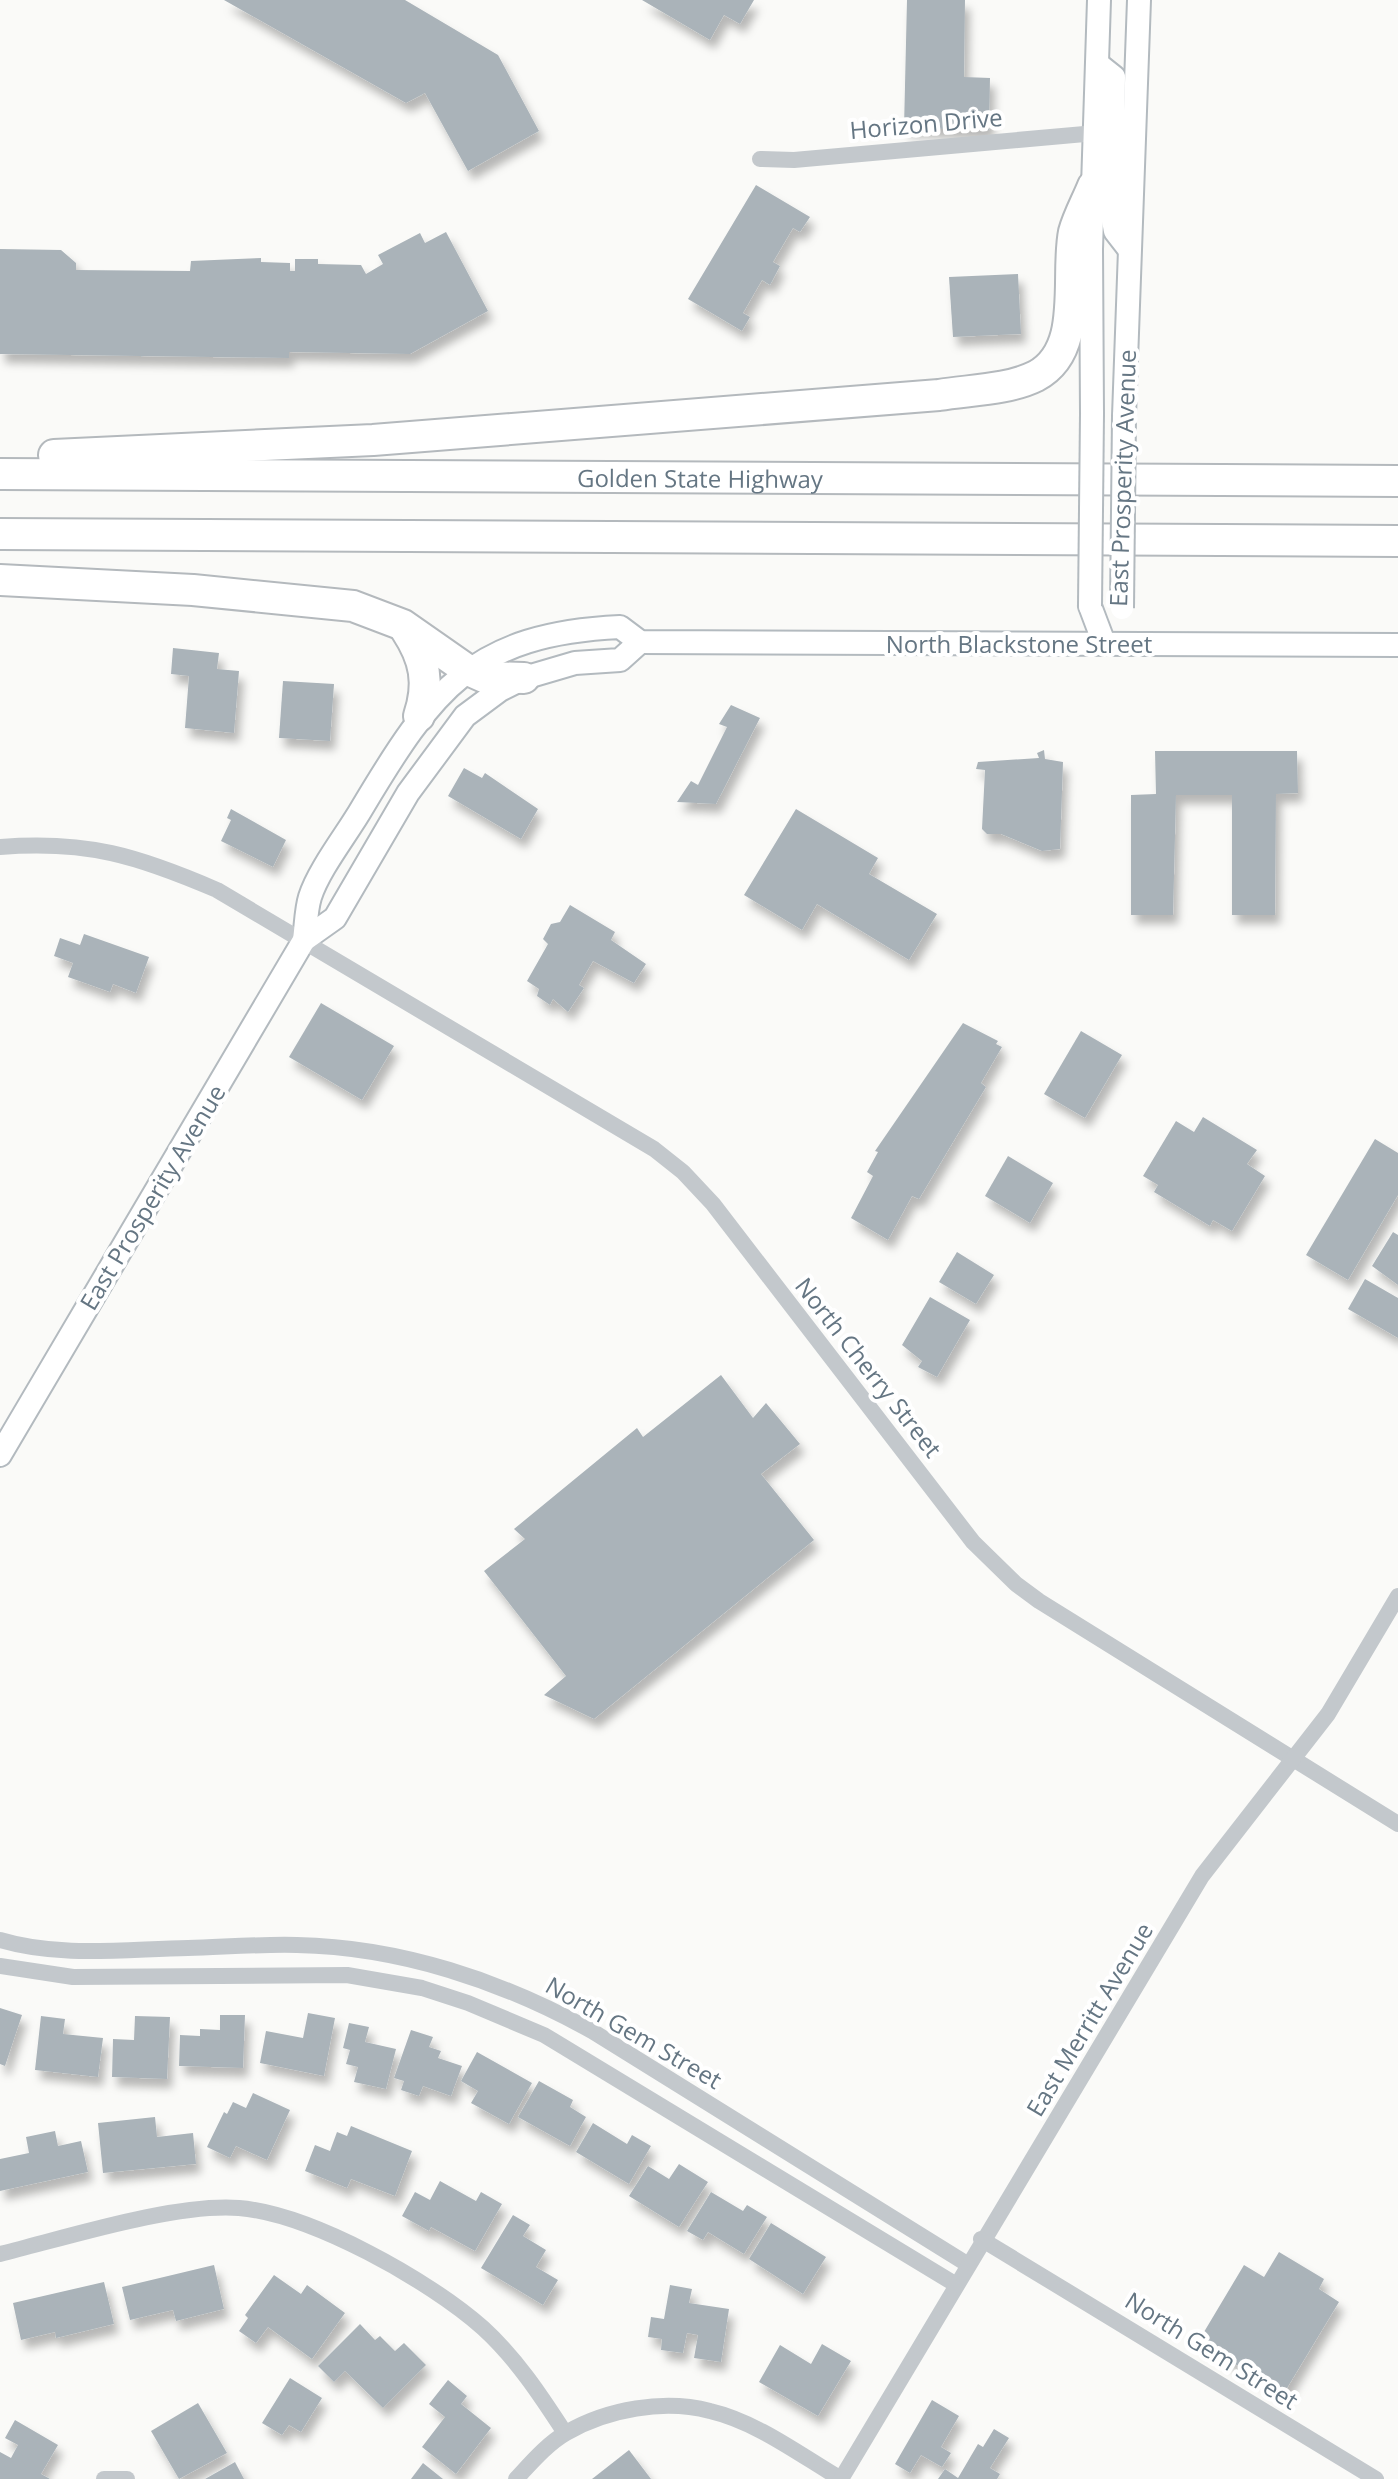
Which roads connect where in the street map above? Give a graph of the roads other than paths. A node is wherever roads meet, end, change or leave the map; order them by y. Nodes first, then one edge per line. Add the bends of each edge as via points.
1 (1099, 0) edge
2 (1139, 0) edge
3 (1099, 65) junction
4 (1096, 133) junction
5 (760, 159) dead end
6 (1093, 186) junction
7 (1129, 249) junction
8 (0, 459) edge
9 (0, 474) edge
10 (1398, 481) edge
11 (0, 534) edge
12 (1398, 541) edge
13 (0, 580) edge
14 (403, 625) junction
15 (640, 642) junction
16 (1104, 643) junction
17 (1398, 645) edge
18 (466, 669) junction
19 (524, 678) junction
20 (419, 716) junction
21 (0, 847) edge
22 (304, 940) junction
23 (0, 1455) edge
24 (1398, 1596) edge
25 (1292, 1759) junction
26 (1398, 1824) edge
27 (0, 1940) edge
28 (0, 1966) edge
29 (981, 2239) junction
30 (0, 2254) edge
31 (967, 2264) junction
32 (955, 2284) junction
33 (565, 2433) junction
34 (104, 2479) edge
35 (127, 2479) edge
36 (516, 2479) edge
37 (841, 2479) edge
38 (1376, 2479) edge

1 - 3 main road, East Prosperity Avenue
2 - 7 main road, East Prosperity Avenue
3 - 4 main road, East Prosperity Avenue
3 - 7 main road via 1114,77 1112,215 1115,231
4 - 5 street, Horizon Drive
4 - 6 main road, East Prosperity Avenue
6 - 8 highway via 1074,232 1065,336 1050,364 1015,383 939,395 373,440
6 - 16 main road, East Prosperity Avenue, bridge via 1090,606
7 - 16 main road, East Prosperity Avenue, bridge via 1122,608
9 - 10 highway, Golden State Highway
11 - 12 highway
13 - 14 highway via 330,603
14 - 18 highway
14 - 20 highway via 424,665 426,696
15 - 16 main road, North Blackstone Street
15 - 18 main road, North Blackstone Street via 620,627 570,630 511,646
15 - 19 main road, North Blackstone Street via 620,660 575,663
16 - 17 main road, North Blackstone Street
18 - 19 highway via 484,677
18 - 20 main road, East Prosperity Avenue
19 - 22 main road, East Prosperity Avenue via 479,704 452,730 408,793 335,918
20 - 22 main road, East Prosperity Avenue via 310,897
21 - 22 street, North Cherry Street via 105,849 217,890
22 - 23 main road, East Prosperity Avenue
22 - 25 street, North Cherry Street via 611,1121 683,1172 995,1565 1039,1601
24 - 25 street, East Merritt Avenue via 1328,1714
25 - 26 street, North Cherry Street
25 - 29 street, East Merritt Avenue via 1202,1876
27 - 31 street, North Gem Street via 68,1951 328,1947 469,1976 592,2031
28 - 32 street, North Gem Street via 73,1977 347,1975 422,1988 468,2003 544,2035
29 - 31 street, East Merritt Avenue
29 - 38 street, North Gem Street
30 - 33 street via 171,2214 237,2208 282,2216 335,2236 482,2327
31 - 32 street, East Merritt Avenue
32 - 37 street, East Merritt Avenue
33 - 36 street
33 - 37 street via 639,2408 710,2411 749,2426
34 - 35 street

